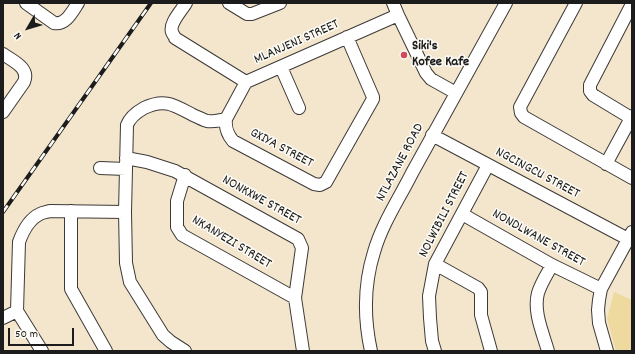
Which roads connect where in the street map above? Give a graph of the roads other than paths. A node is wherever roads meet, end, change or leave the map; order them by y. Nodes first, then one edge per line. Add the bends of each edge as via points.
1 (26, 3) edge
2 (78, 3) edge
3 (186, 3) edge
4 (229, 3) edge
5 (280, 3) edge
6 (393, 3) edge
7 (506, 3) edge
8 (576, 3) edge
9 (632, 4) edge
10 (398, 15) junction
11 (347, 38) junction
12 (3, 54) edge
13 (281, 67) junction
14 (246, 82) junction
15 (456, 93) junction
16 (299, 108) dead end
17 (3, 112) edge
18 (632, 117) edge
19 (226, 119) junction
20 (432, 135) junction
21 (126, 164) junction
22 (606, 164) junction
23 (488, 165) junction
24 (100, 168) dead end
25 (184, 175) junction
26 (632, 178) edge
27 (71, 211) junction
28 (125, 212) junction
29 (462, 214) junction
30 (630, 236) edge
31 (435, 264) junction
32 (552, 265) junction
33 (601, 289) junction
34 (295, 298) junction
35 (17, 311) junction
36 (3, 318) edge
37 (42, 351) edge
38 (106, 351) edge
39 (185, 351) edge
40 (303, 351) edge
41 (371, 351) edge
42 (435, 351) edge
43 (491, 351) edge
44 (548, 351) edge
45 (607, 351) edge

1 - 2 street via 59,24 66,21
3 - 14 street via 173,22 172,32 175,38
4 - 5 street via 247,14
6 - 10 street
7 - 15 street, NTLAZANE ROAD
8 - 22 street via 520,107 521,113
9 - 18 street via 590,85 590,91
10 - 11 street, MLANJENI STREET
10 - 15 street via 426,73 431,79
11 - 13 street, MLANJENI STREET
11 - 19 street, GXIYA STREET via 373,99 326,182 314,184 233,141 226,130
12 - 17 street via 20,66 26,78
13 - 14 street, MLANJENI STREET
13 - 16 street
14 - 19 street, MLANJENI STREET
15 - 20 street, NTLAZANE ROAD
18 - 22 street
19 - 21 street via 207,121 173,105 151,105 138,112 127,125
20 - 23 street, NGCINGCU STREET
20 - 41 street, NTLAZANE ROAD via 373,253 366,305
21 - 24 street, NONKXWE STREET
21 - 25 street, NONKXWE STREET via 147,162
21 - 28 street
22 - 26 street
23 - 29 street, NOLWIBILI STREET
23 - 30 street, NGCINGCU STREET
25 - 34 street, NONKXWE STREET via 298,239 302,248
25 - 34 street, NKANYEZI STREET via 177,201 177,227 182,235
27 - 28 street
27 - 35 street via 41,213 30,221 23,232 19,242
27 - 38 street via 70,289
28 - 39 street via 126,263 130,282 163,335
29 - 31 street, NOLWIBILI STREET
29 - 32 street, NONDLWANE STREET
30 - 33 street
31 - 42 street, NOLWIBILI STREET via 429,296 430,326
31 - 43 street via 481,292 481,315
32 - 33 street, NONDLWANE STREET
32 - 44 street via 540,287 536,310
33 - 45 street via 598,300 599,323
34 - 40 street, NONKXWE STREET
35 - 36 street
35 - 37 street

